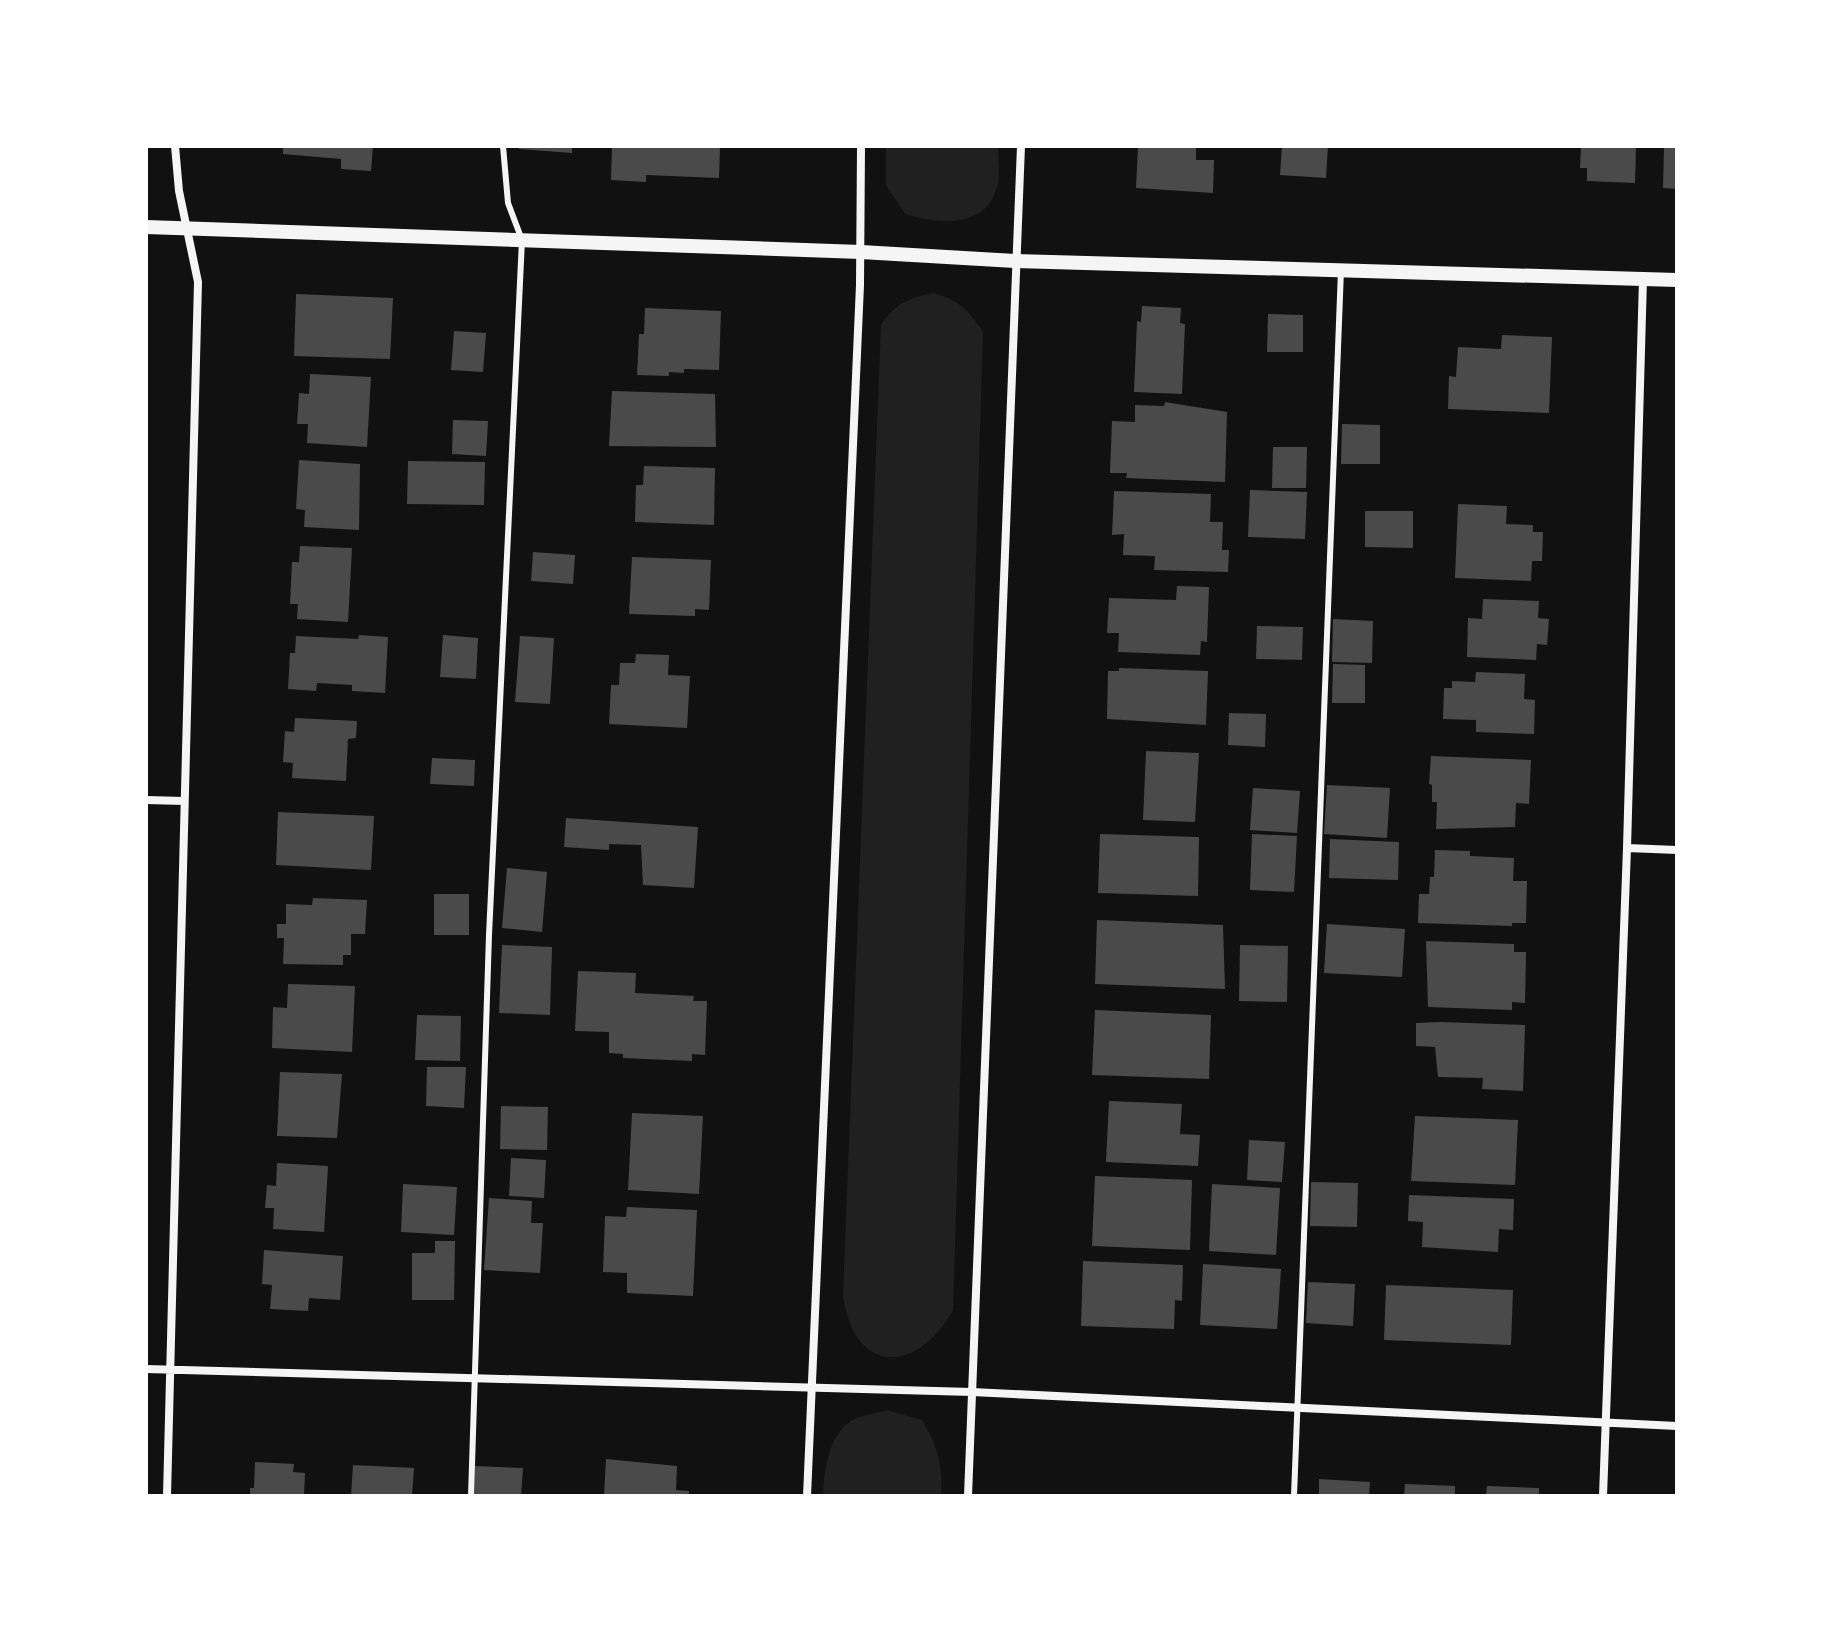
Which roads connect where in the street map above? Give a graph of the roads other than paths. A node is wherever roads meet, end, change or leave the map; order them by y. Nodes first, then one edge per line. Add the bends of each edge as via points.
1 (175, 146) edge
2 (503, 146) edge
3 (861, 146) edge
4 (1021, 146) edge
5 (146, 227) edge
6 (188, 228) junction
7 (522, 240) junction
8 (861, 252) junction
9 (1015, 261) junction
10 (1341, 270) junction
11 (1643, 279) junction
12 (1677, 280) edge
13 (146, 800) edge
14 (184, 801) junction
15 (1627, 848) junction
16 (1677, 850) edge
17 (146, 1369) edge
18 (172, 1370) junction
19 (475, 1378) junction
20 (811, 1386) junction
21 (972, 1392) junction
22 (1297, 1408) junction
23 (1606, 1424) junction
24 (1677, 1426) edge
25 (167, 1496) edge
26 (471, 1496) edge
27 (807, 1496) edge
28 (968, 1496) edge
29 (1294, 1496) edge
30 (1603, 1496) edge

1 - 6 street
2 - 7 lane via 508,203
3 - 8 street
4 - 9 street
5 - 6 street
6 - 7 street
6 - 14 street via 198,282
7 - 8 street
7 - 19 lane via 489,935
8 - 9 street
8 - 20 street
9 - 10 street
9 - 21 street
10 - 11 street
10 - 22 lane
11 - 12 street
11 - 15 street
13 - 14 street
14 - 18 street
15 - 16 street
15 - 23 street
17 - 18 street
18 - 19 street
18 - 25 street
19 - 20 street
19 - 26 lane
20 - 21 street
20 - 27 street
21 - 22 street
21 - 28 street
22 - 23 street
22 - 29 lane
23 - 24 street
23 - 30 street

